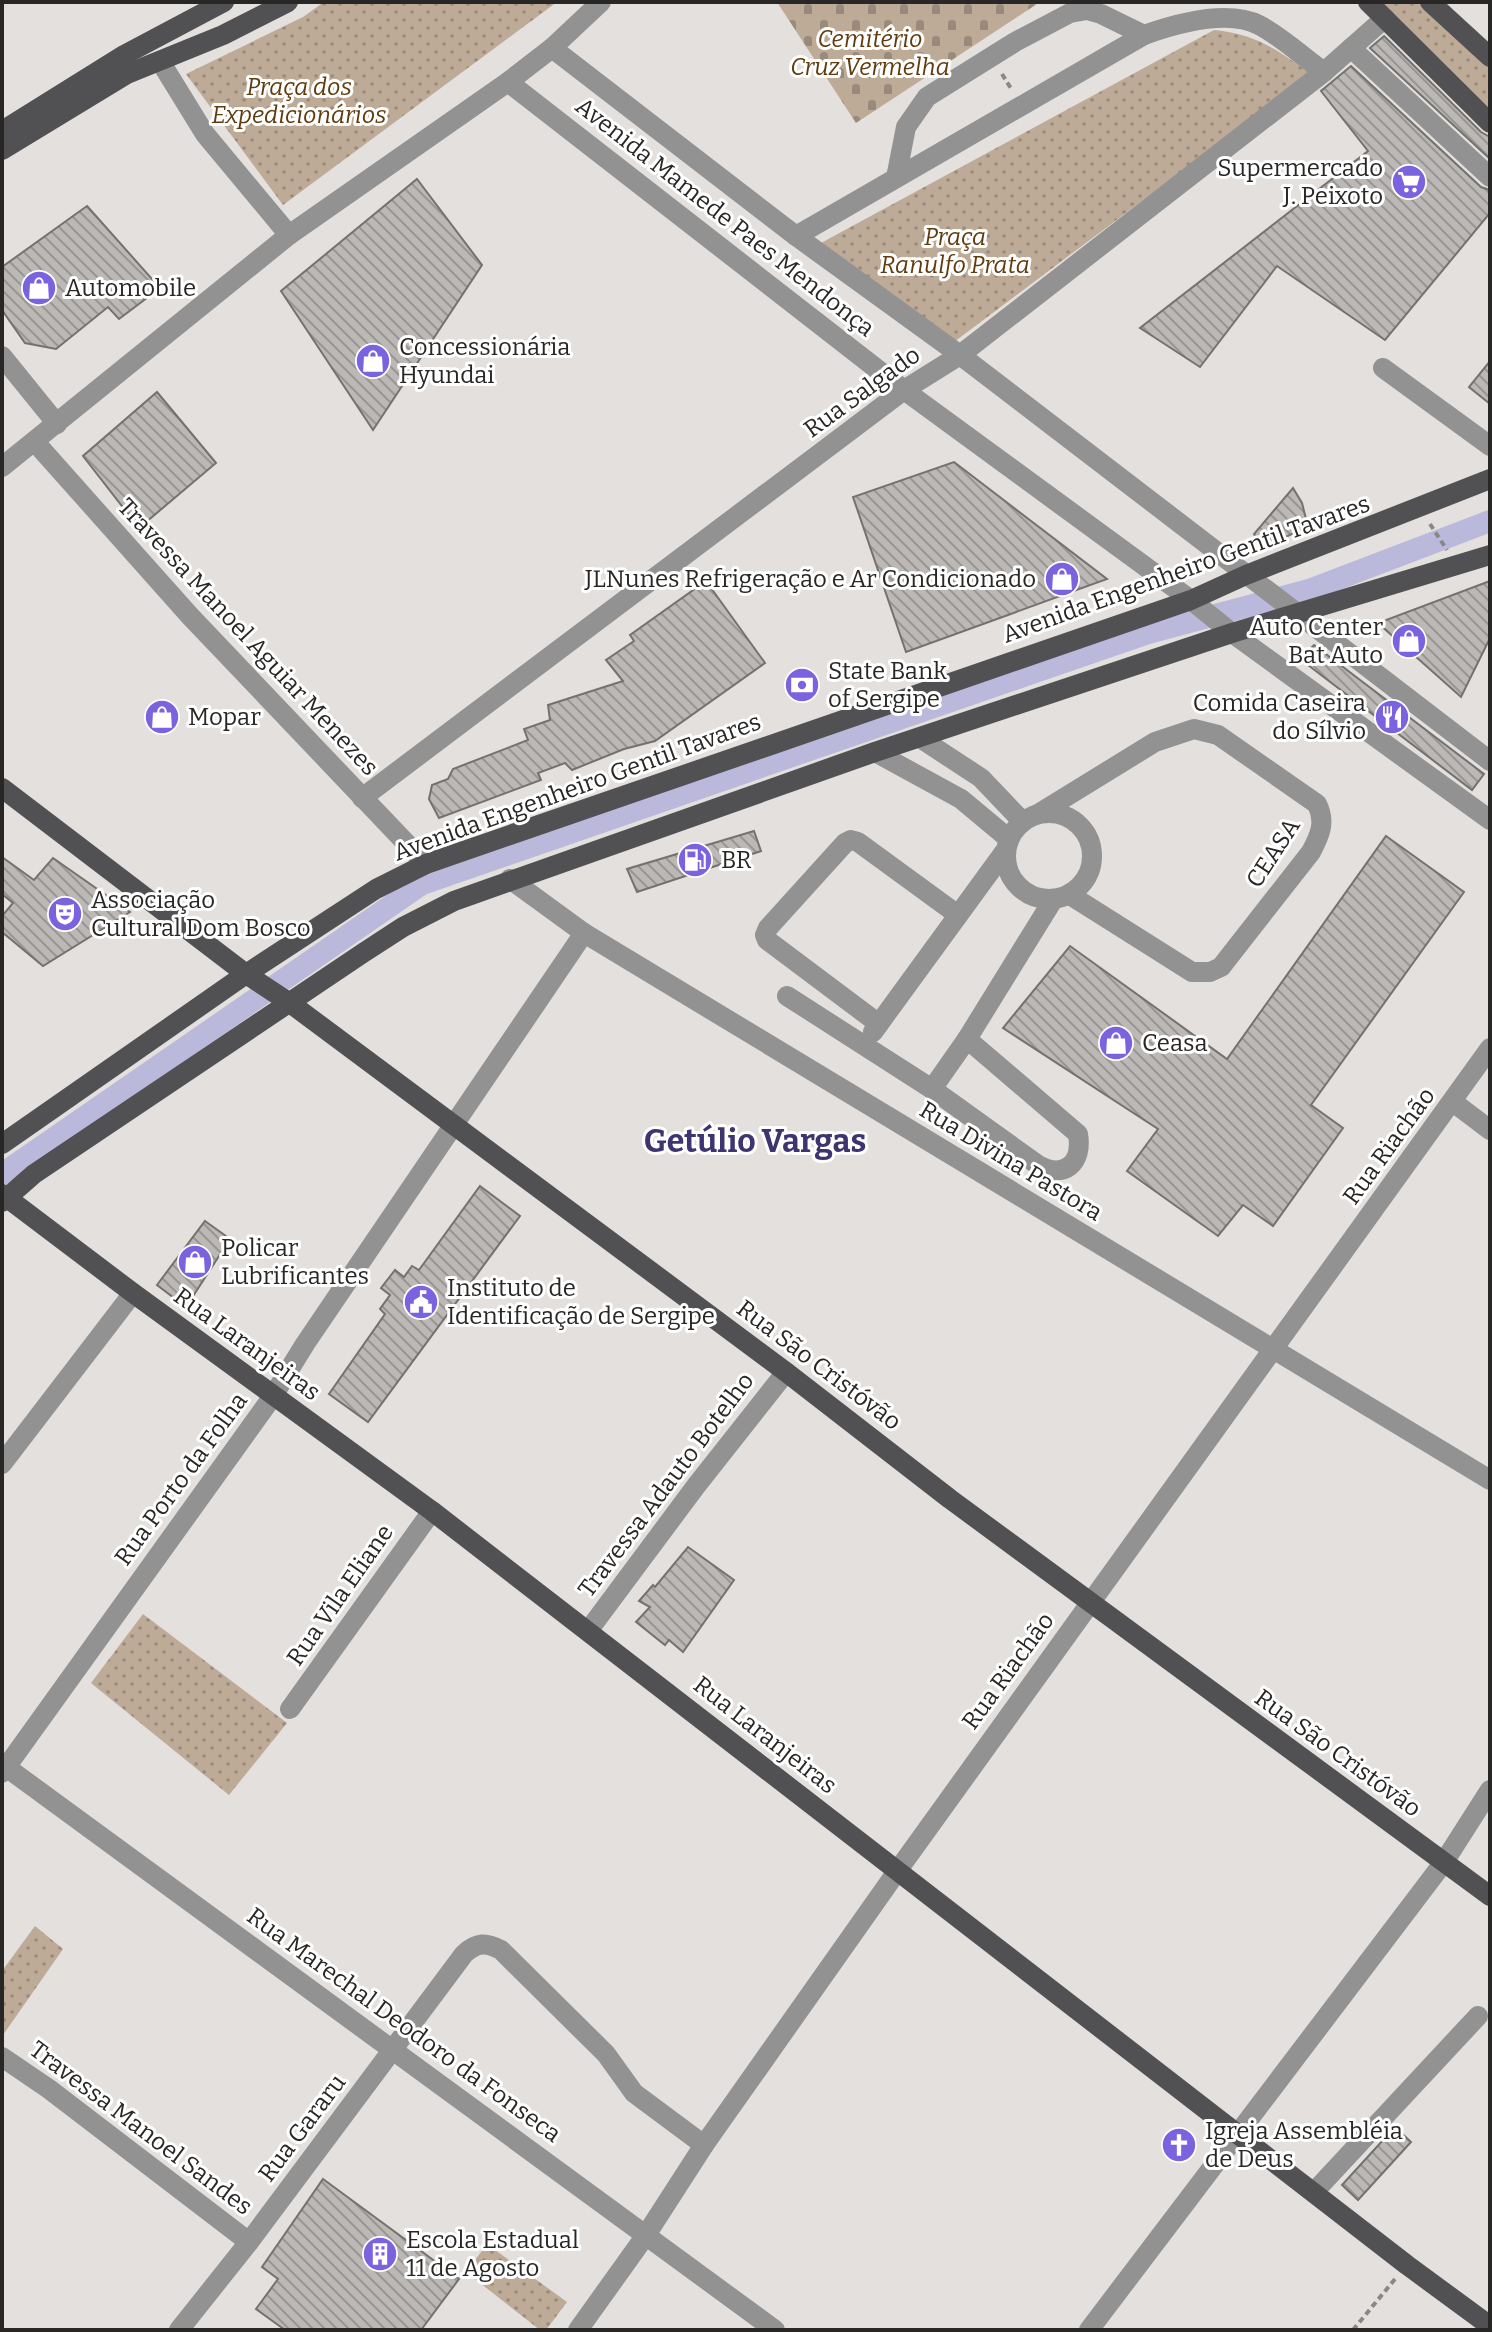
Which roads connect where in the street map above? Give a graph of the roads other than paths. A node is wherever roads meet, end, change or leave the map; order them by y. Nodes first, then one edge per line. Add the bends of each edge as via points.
1 (224, 2) edge
2 (288, 2) edge
3 (601, 2) edge
4 (1237, 2) edge
5 (1368, 2) edge
6 (1430, 2) edge
7 (1385, 18) junction
8 (1257, 24) junction
9 (1144, 35) junction
10 (552, 48) junction
11 (1351, 48) junction
12 (1490, 57) edge
13 (160, 61) junction
14 (1324, 72) junction
15 (508, 82) junction
16 (1490, 123) edge
17 (2, 131) edge
18 (2, 150) edge
19 (1490, 177) edge
20 (896, 178) junction
21 (289, 235) junction
22 (796, 236) junction
23 (960, 355) junction
24 (2, 356) edge
25 (1383, 368) dead end
26 (904, 390) junction
27 (57, 424) junction
28 (35, 442) junction
29 (1490, 446) edge
30 (2, 467) edge
31 (1490, 479) edge
32 (1490, 555) edge
33 (1249, 578) junction
34 (1194, 602) junction
35 (1294, 610) junction
36 (1228, 630) junction
37 (920, 738) junction
38 (875, 752) junction
39 (1490, 761) edge
40 (2, 788) edge
41 (362, 798) junction
42 (1030, 818) junction
43 (1490, 820) edge
44 (1007, 845) junction
45 (426, 864) junction
46 (510, 879) junction
47 (1062, 897) junction
48 (958, 915) junction
49 (584, 933) junction
50 (248, 975) junction
51 (787, 996) dead end
52 (289, 1002) junction
53 (879, 1024) junction
54 (967, 1039) junction
55 (864, 1045) junction
56 (1490, 1048) edge
57 (932, 1089) junction
58 (1453, 1102) junction
59 (456, 1126) junction
60 (1490, 1130) edge
61 (2, 1144) edge
62 (3, 1197) edge
63 (133, 1293) junction
64 (1272, 1349) junction
65 (786, 1372) junction
66 (273, 1396) junction
67 (2, 1464) edge
68 (1490, 1480) edge
69 (432, 1511) junction
70 (1090, 1603) junction
71 (588, 1631) junction
72 (290, 1709) dead end
73 (4, 1768) edge
74 (1490, 1790) edge
75 (1444, 1862) junction
76 (898, 1870) junction
77 (1490, 1896) edge
78 (1478, 2016) dead end
79 (393, 2049) junction
80 (2, 2057) edge
81 (1237, 2132) junction
82 (704, 2145) junction
83 (1314, 2192) junction
84 (646, 2235) junction
85 (249, 2242) junction
86 (1490, 2326) edge
87 (179, 2330) edge
88 (578, 2330) edge
89 (775, 2330) edge
90 (1089, 2330) edge

1 - 17 main road via 124,55
2 - 13 main road
3 - 10 street
4 - 8 street
5 - 7 main road
6 - 12 main road
7 - 11 street, Rua Salgado
7 - 16 main road
8 - 9 street via 1200,20
8 - 14 street
9 - 20 street
9 - 20 street via 1087,10 1070,13 991,58 927,97 912,115
10 - 15 street
10 - 22 street, Avenida Mamede Paes Mendonça
11 - 14 street, Rua Salgado
11 - 19 street
13 - 18 main road via 127,74
13 - 21 street via 205,134
14 - 23 street, Rua Salgado
15 - 21 street
15 - 26 street, Avenida Mamede Paes Mendonça
20 - 22 street
21 - 27 street
22 - 23 street, Avenida Mamede Paes Mendonça
23 - 26 street, Rua Salgado
23 - 33 street, Avenida Mamede Paes Mendonça
24 - 27 street
25 - 29 street
26 - 34 street, Avenida Mamede Paes Mendonça
26 - 41 street, Rua Salgado
27 - 28 street
28 - 30 street
28 - 41 street, Travessa Manoel Aguiar Menezes
31 - 33 main road, Avenida Engenheiro Gentil Tavares
32 - 35 main road
33 - 34 main road, Avenida Engenheiro Gentil Tavares
33 - 35 street, Avenida Mamede Paes Mendonça
34 - 36 street, Avenida Mamede Paes Mendonça
34 - 45 main road, Avenida Engenheiro Gentil Tavares
35 - 36 main road
35 - 39 street, Avenida Mamede Paes Mendonça
36 - 37 main road
36 - 43 street, Avenida Mamede Paes Mendonça
37 - 38 main road
37 - 42 street
38 - 44 street via 968,804
38 - 46 main road
40 - 50 main road, Rua São Cristóvão
41 - 45 street, Travessa Manoel Aguiar Menezes
42 - 44 street
42 - 47 street via 1069,817 1089,840 1090,871 1082,885
42 - 47 street, CEASA via 1155,742 1194,729 1218,735 1317,804 1321,813 1320,835 1311,852 1221,967 1210,972 1192,972
44 - 47 street via 1010,876 1021,889 1036,898
44 - 48 street
45 - 50 main road, Avenida Engenheiro Gentil Tavares via 376,889
46 - 49 street, Rua Divina Pastora
46 - 52 main road via 403,927
47 - 54 street
48 - 53 street
48 - 53 street via 851,840 768,928 767,940
49 - 59 street, Rua Porto da Folha
49 - 64 street, Rua Divina Pastora
50 - 52 main road, Rua São Cristóvão
50 - 61 main road, Avenida Engenheiro Gentil Tavares
51 - 55 street
52 - 59 main road, Rua São Cristóvão
52 - 62 main road
53 - 55 street
54 - 57 street
54 - 57 street via 1078,1134 1080,1145 1072,1164 1061,1172 1049,1171
55 - 57 street
56 - 58 street, Rua Riachão
58 - 60 street
58 - 64 street, Rua Riachão
59 - 65 main road, Rua São Cristóvão
59 - 66 street, Rua Porto da Folha
62 - 63 main road, Rua Laranjeiras
63 - 66 main road, Rua Laranjeiras
63 - 67 street
64 - 68 street, Rua Divina Pastora
64 - 70 street, Rua Riachão
65 - 70 main road, Rua São Cristóvão
65 - 71 street, Travessa Adauto Botelho
66 - 69 main road, Rua Laranjeiras
66 - 73 street, Rua Porto da Folha
69 - 71 main road, Rua Laranjeiras
69 - 72 street, Rua Vila Eliane
70 - 75 main road, Rua São Cristóvão
70 - 76 street, Rua Riachão
71 - 76 main road, Rua Laranjeiras
73 - 79 street, Rua Marechal Deodoro da Fonseca
74 - 75 street
75 - 77 main road, Rua São Cristóvão
75 - 81 street
76 - 81 main road, Rua Laranjeiras
76 - 82 street, Rua Riachão
78 - 83 street
79 - 82 street, Rua Gararu via 464,1954 482,1944 501,1950 606,2054 634,2093
79 - 84 street, Rua Marechal Deodoro da Fonseca
79 - 85 street, Rua Gararu
80 - 85 street, Travessa Manoel Sandes
81 - 83 main road, Rua Laranjeiras
81 - 90 street
82 - 84 street, Rua Riachão
83 - 86 main road, Rua Laranjeiras
84 - 88 street, Rua Riachão
84 - 89 street, Rua Marechal Deodoro da Fonseca
85 - 87 street, Rua Gararu

